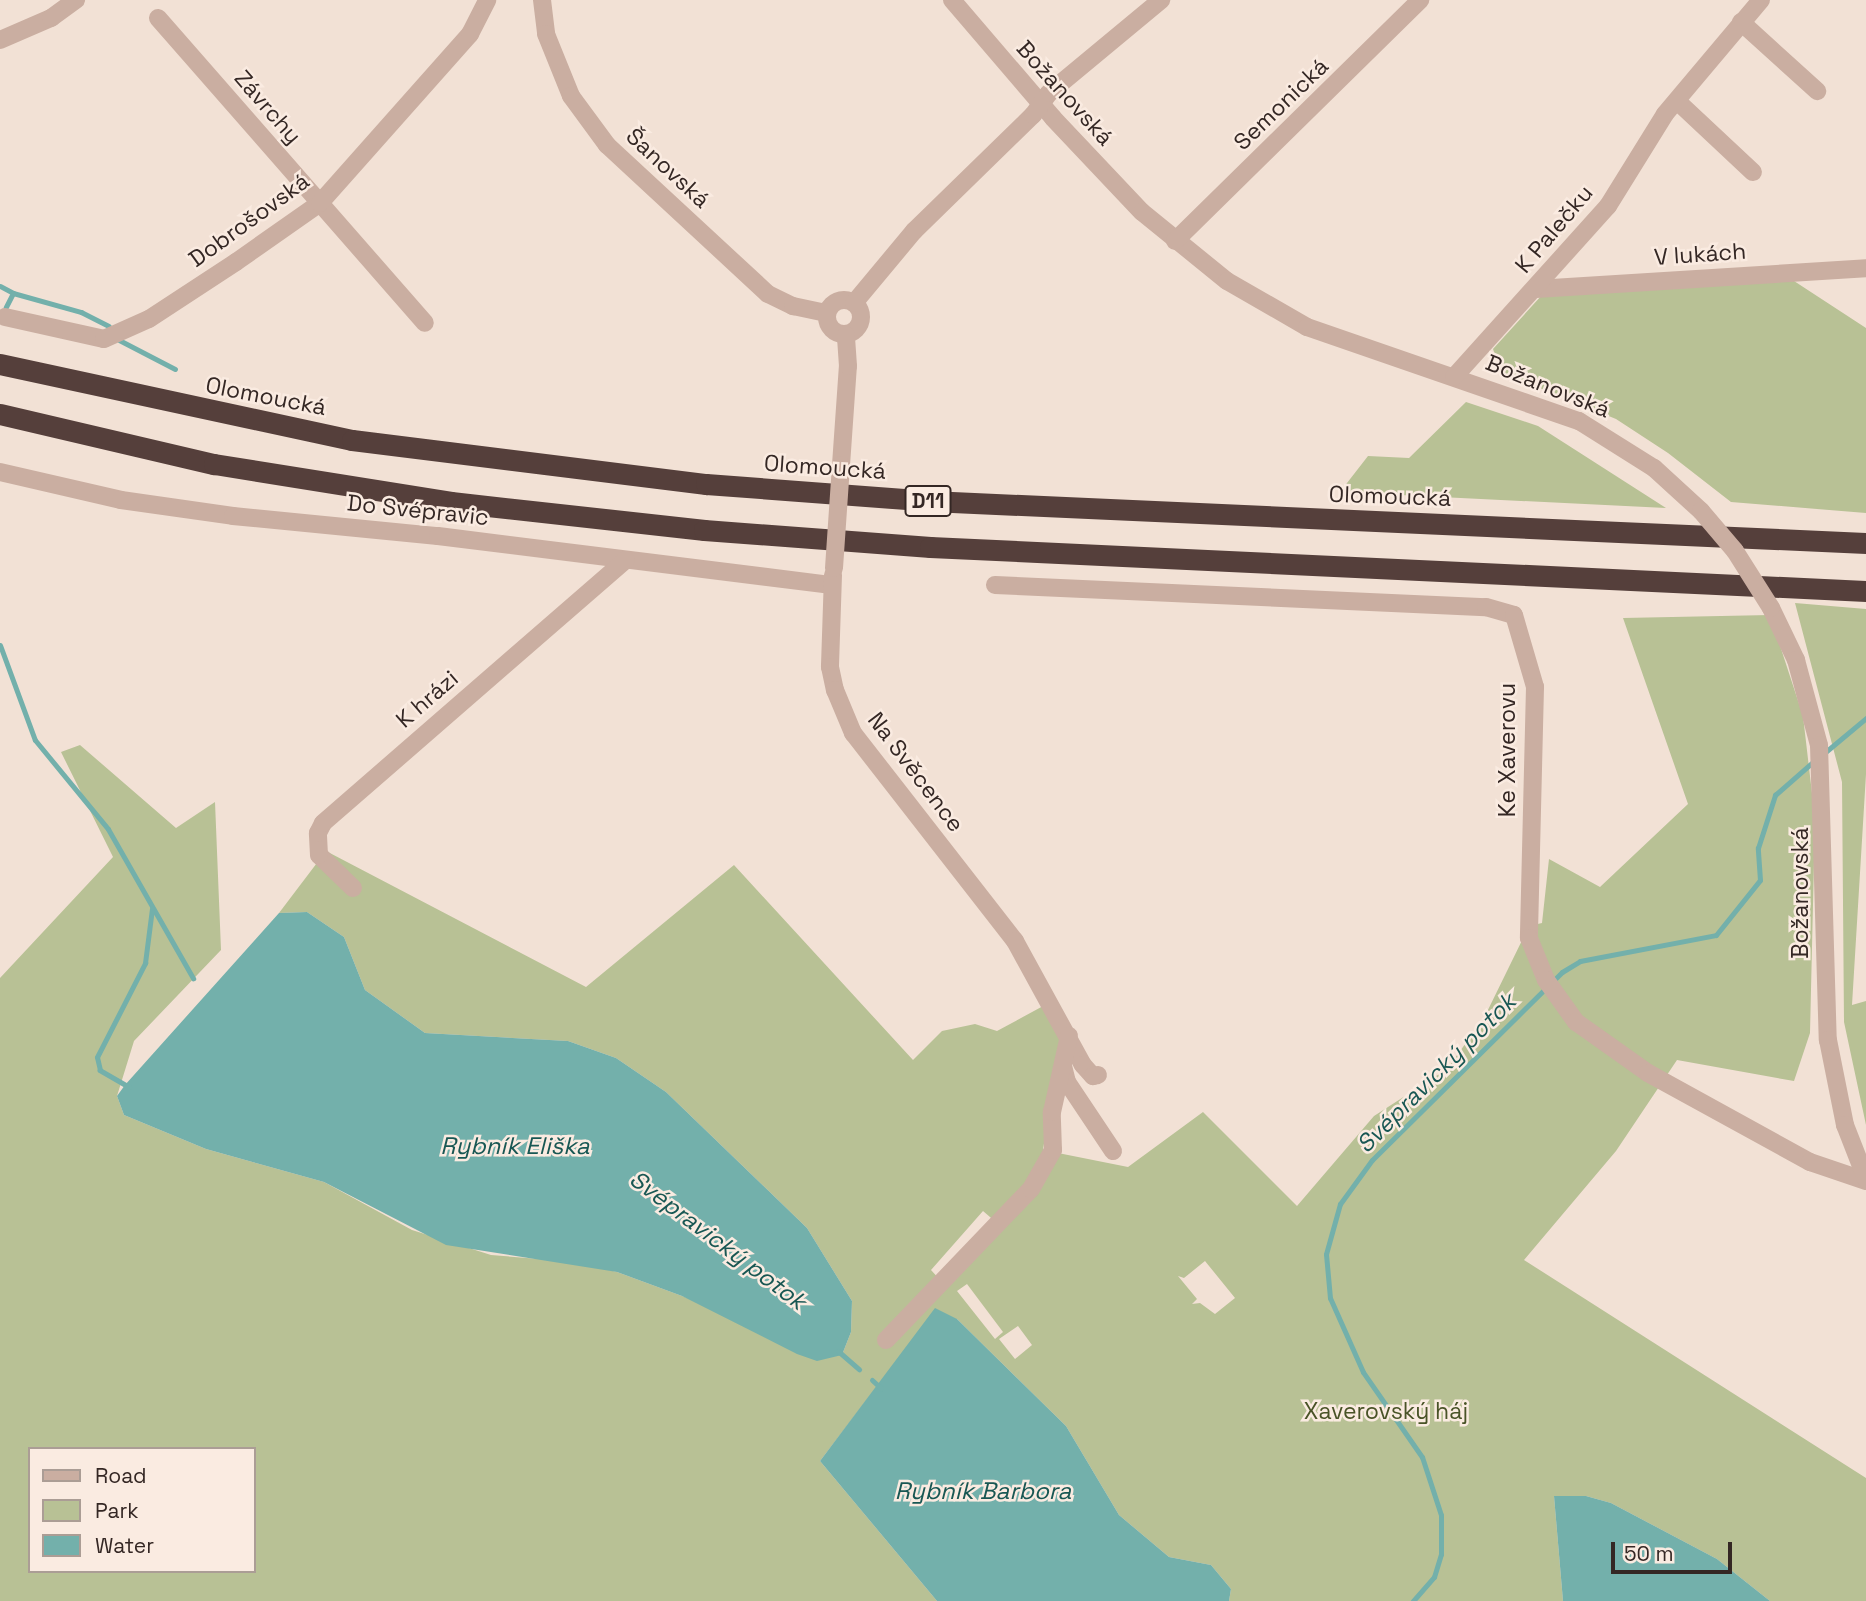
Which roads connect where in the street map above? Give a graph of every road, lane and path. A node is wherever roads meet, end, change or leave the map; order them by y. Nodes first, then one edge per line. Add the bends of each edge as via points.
1 (76, 0) edge
2 (487, 0) edge
3 (542, 0) edge
4 (952, 0) edge
5 (1161, 0) edge
6 (1420, 0) edge
7 (1761, 0) edge
8 (158, 18) dead end
9 (1741, 22) junction
10 (0, 40) edge
11 (1817, 91) dead end
12 (1677, 101) junction
13 (1041, 104) junction
14 (1753, 172) dead end
15 (320, 203) junction
16 (1175, 241) junction
17 (1866, 268) edge
18 (1536, 289) junction
19 (855, 303) junction
20 (827, 313) junction
21 (5, 317) dead end
22 (425, 323) dead end
23 (845, 334) junction
24 (0, 364) edge
25 (1454, 377) junction
26 (0, 414) edge
27 (0, 472) edge
28 (1866, 543) edge
29 (626, 560) junction
30 (833, 577) junction
31 (995, 585) dead end
32 (1866, 591) edge
33 (353, 888) dead end
34 (1069, 1036) junction
35 (1063, 1062) junction
36 (1098, 1074) dead end
37 (1113, 1151) dead end
38 (1866, 1180) edge
39 (886, 1340) dead end

1 - 10 street via 51,18
2 - 15 street, Dobrošovská via 462,44
3 - 20 street, Šanovská via 546,34 571,96 607,145 768,294 793,306
4 - 13 street, Božanovská
5 - 13 street
6 - 16 street, Semonická
7 - 9 street, K Palečku
8 - 15 street, Závrchy
9 - 11 street
9 - 12 street, K Palečku
12 - 14 street
12 - 18 street, K Palečku via 1608,206
13 - 16 street, Božanovská
13 - 19 street via 914,231
15 - 21 street, Dobrošovská via 156,314 104,339
15 - 22 street, Závrchy
16 - 25 street, Božanovská via 1227,281 1307,327
17 - 18 street, V lukách
18 - 25 street, K Palečku
19 - 20 street via 840,300
19 - 23 street, Na Svěcence via 861,322
20 - 23 street via 832,330
23 - 30 street, Na Svěcence, bridge via 848,366
24 - 28 highway, Olomoucká / D11 via 352,440 706,484 943,502
25 - 38 street, Božanovská, bridge via 1541,405 1620,443 1701,511 1735,551 1771,608 1796,660 1819,745 1828,1040 1846,1125
26 - 32 highway, D11 via 266,472 488,507 704,530 930,547
27 - 29 street, Do Svépravic via 121,500 233,516
29 - 30 street, Do Svépravic
29 - 33 street, K hrázi via 323,823 318,833 319,855
30 - 34 street, Na Svěcence via 830,667 853,733 1015,941
31 - 38 street, Ke Xaverovu via 1486,607 1514,615 1535,687 1529,938 1549,986 1576,1022 1648,1073 1810,1162
34 - 35 street
34 - 36 street, Na Svěcence via 1088,1072
35 - 37 street via 1067,1082
35 - 39 street via 1052,1112 1053,1150 1031,1189

